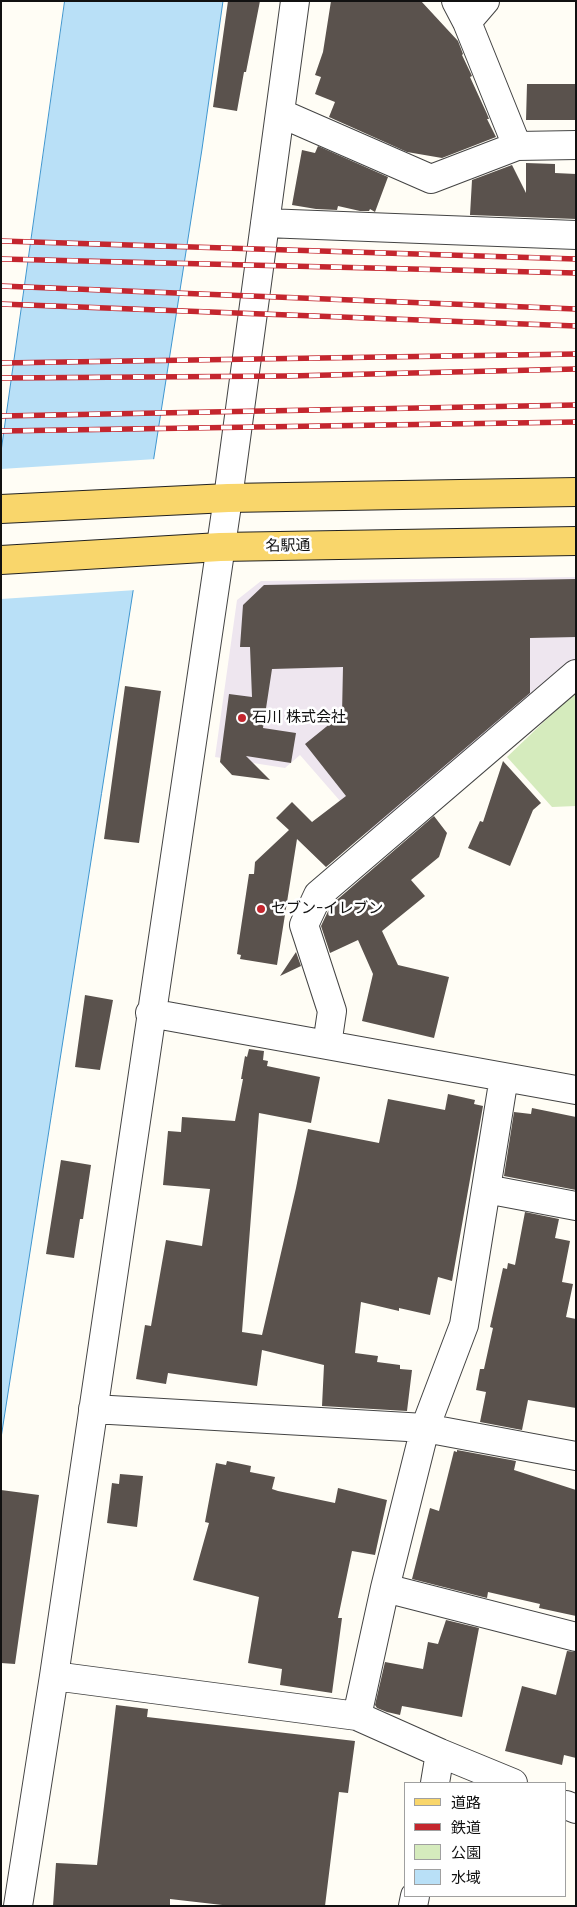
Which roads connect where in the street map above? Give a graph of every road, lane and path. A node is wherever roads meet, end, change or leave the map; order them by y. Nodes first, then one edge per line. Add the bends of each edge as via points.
1 (295, 1) edge
2 (485, 1) edge
3 (462, 12) edge
4 (280, 113) junction
5 (576, 145) edge
6 (517, 146) junction
7 (265, 223) junction
8 (576, 235) edge
9 (576, 492) edge
10 (228, 498) junction
11 (1, 509) edge
12 (576, 541) edge
13 (220, 547) junction
14 (1, 560) edge
15 (576, 674) edge
16 (150, 1013) junction
17 (327, 1045) junction
18 (504, 1077) junction
19 (576, 1090) edge
20 (486, 1189) junction
21 (576, 1206) edge
22 (93, 1409) junction
23 (425, 1428) junction
24 (576, 1456) edge
25 (385, 1588) junction
26 (576, 1637) edge
27 (54, 1676) junction
28 (357, 1716) junction
29 (440, 1754) junction
30 (434, 1782) edge
31 (510, 1782) edge
32 (18, 1906) edge

1 - 4 street
2 - 3 street
3 - 6 street
4 - 6 street via 431,179
4 - 7 street
5 - 6 street
7 - 8 street
7 - 10 street
9 - 10 main road
10 - 11 main road
10 - 13 street
12 - 13 main road, 名駅通
13 - 14 main road, 名駅通
13 - 16 street
15 - 17 street via 318,895 304,924 332,1011
16 - 17 street
16 - 22 street
17 - 18 street
18 - 19 street
18 - 20 street
20 - 21 street
20 - 23 street via 464,1325
22 - 23 street
22 - 27 street
23 - 24 street
23 - 25 street
25 - 26 street
25 - 28 street
27 - 28 street
27 - 32 street
28 - 29 street
29 - 30 street
29 - 31 street

